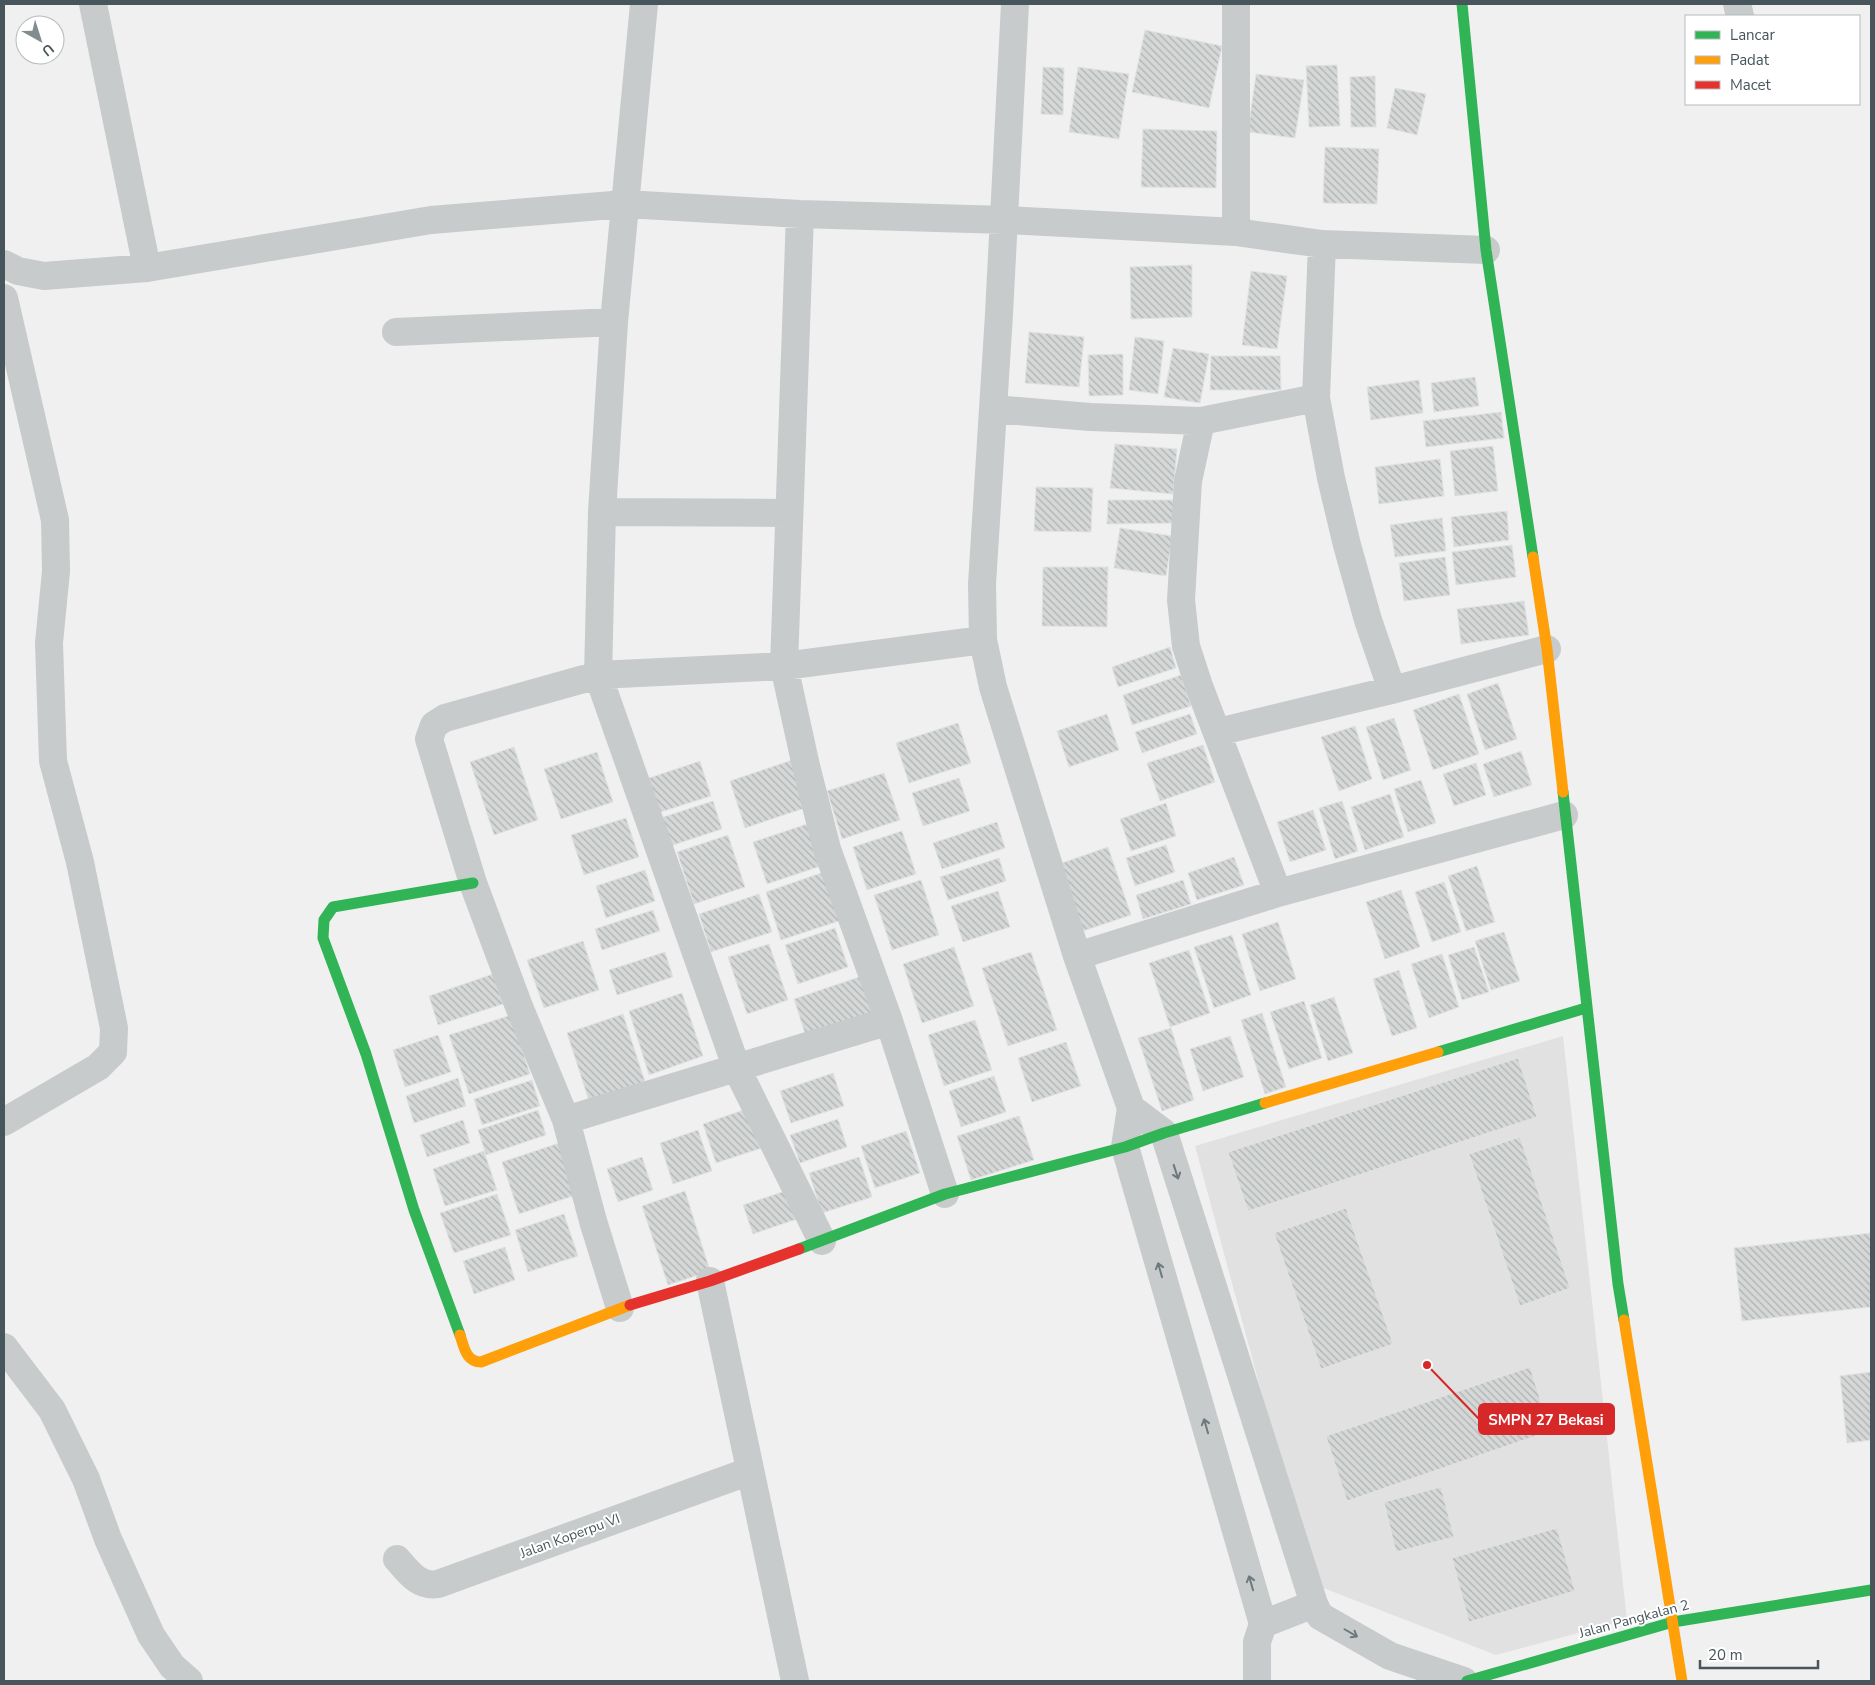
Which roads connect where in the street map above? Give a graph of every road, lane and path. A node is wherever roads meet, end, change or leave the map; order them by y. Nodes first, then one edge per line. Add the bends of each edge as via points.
1 (93, 4) edge
2 (644, 4) edge
3 (1016, 4) edge
4 (1236, 4) edge
5 (1462, 4) edge
6 (625, 204) junction
7 (800, 214) junction
8 (1004, 220) junction
9 (1236, 232) junction
10 (1322, 244) junction
11 (1486, 250) junction
12 (4, 264) edge
13 (147, 268) junction
14 (4, 298) edge
15 (614, 322) junction
16 (396, 332) dead end
17 (1316, 398) junction
18 (994, 409) junction
19 (1200, 421) junction
20 (602, 512) junction
21 (789, 513) junction
22 (983, 640) junction
23 (1546, 649) junction
24 (784, 666) junction
25 (598, 675) junction
26 (1392, 690) junction
27 (1218, 732) junction
28 (1564, 815) junction
29 (473, 883) junction
30 (1278, 893) junction
31 (1077, 956) junction
32 (1586, 1008) junction
33 (889, 1021) junction
34 (737, 1069) junction
35 (1131, 1108) junction
36 (566, 1120) junction
37 (4, 1122) edge
38 (1164, 1133) junction
39 (1125, 1148) junction
40 (945, 1194) junction
41 (822, 1241) junction
42 (710, 1281) junction
43 (620, 1308) junction
44 (4, 1347) edge
45 (750, 1471) junction
46 (397, 1560) dead end
47 (1871, 1590) edge
48 (1314, 1604) junction
49 (1673, 1622) junction
50 (1263, 1624) junction
51 (189, 1681) edge
52 (795, 1681) edge
53 (1257, 1681) edge
54 (1466, 1681) edge
55 (1682, 1681) edge

1 - 13 street
2 - 6 street
3 - 8 street
4 - 9 street
5 - 11 street
6 - 7 street
6 - 13 street via 431,220
6 - 15 street
7 - 8 street
7 - 21 street
8 - 9 street
8 - 18 street
9 - 10 street
10 - 11 street
10 - 17 street
11 - 23 street
12 - 13 street via 18,271 44,276
14 - 37 street via 55,520 56,571 49,643 53,761 80,862 114,1028 113,1052 98,1066
15 - 16 street
15 - 20 street
17 - 19 street
17 - 26 street via 1347,545
18 - 19 street
18 - 22 street via 982,584
19 - 27 street via 1188,482 1181,600 1186,646
20 - 21 street
20 - 25 street
21 - 24 street
22 - 24 street
22 - 31 street via 993,686
23 - 26 street
23 - 28 street
24 - 25 street
24 - 33 street via 827,849
25 - 29 street via 445,718 434,725 429,739
25 - 34 street
26 - 27 street
27 - 30 street
28 - 30 street
28 - 32 street
29 - 36 street
29 - 43 street via 332,907 324,920 323,938 366,1054 414,1210 468,1357 474,1362 482,1362
30 - 31 street
31 - 35 street
32 - 38 street
32 - 49 street via 1618,1284
33 - 34 street
33 - 40 street
34 - 36 street
34 - 41 street
35 - 38 street
35 - 39 street
36 - 43 street
38 - 39 street
38 -> 48 street
39 - 40 street
50 -> 39 street
40 - 41 street
41 - 42 street
42 - 43 street
42 - 45 street
44 - 51 street via 52,1410 86,1479 108,1539 152,1635 172,1666
45 - 46 street, Jalan Koperpu VI via 445,1582 426,1585
45 - 52 street
47 - 49 street, Jalan Pangkalan 2
48 - 50 street
48 -> 54 street via 1320,1616 1390,1656
49 - 54 street, Jalan Pangkalan 2
49 - 55 street
50 - 53 street via 1257,1642

